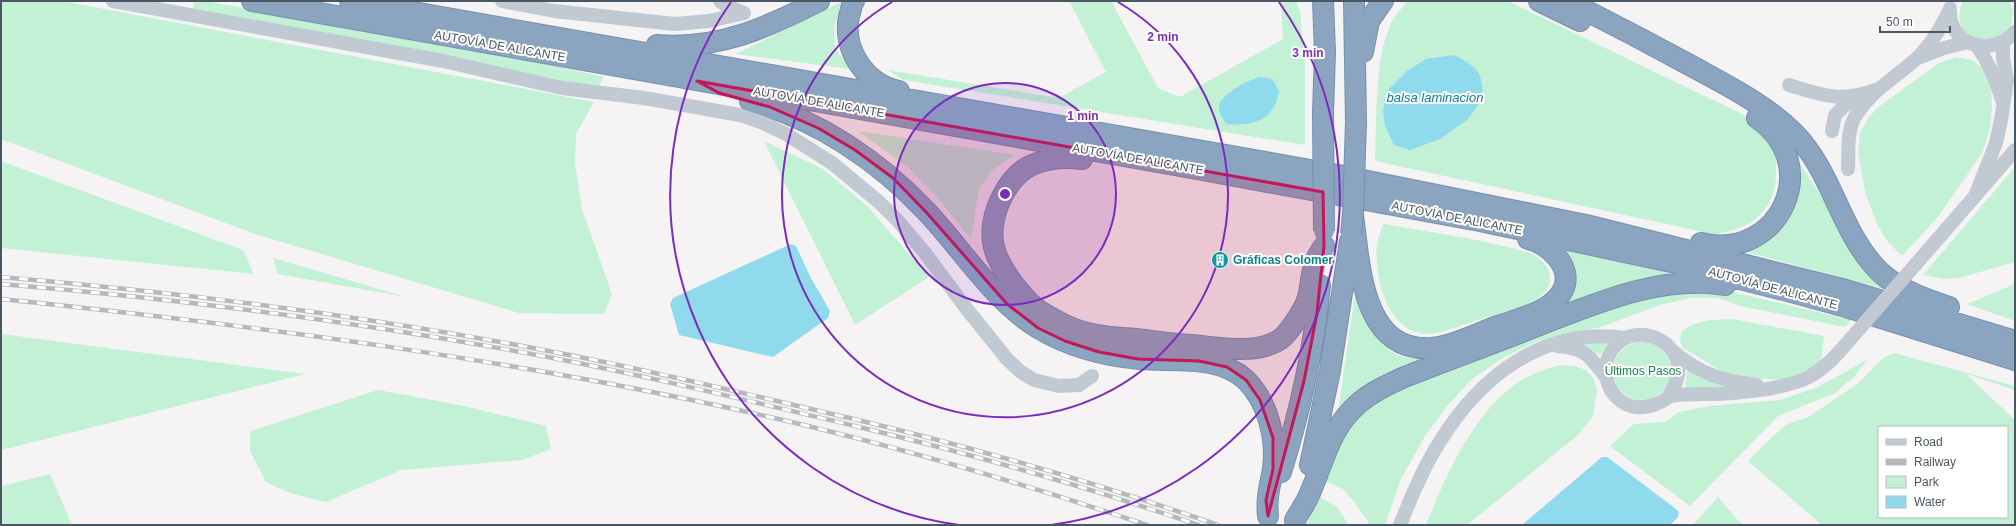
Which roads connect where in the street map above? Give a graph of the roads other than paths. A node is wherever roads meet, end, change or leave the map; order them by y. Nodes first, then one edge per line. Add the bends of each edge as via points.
1 (113, 1) edge
2 (252, 1) edge
3 (350, 1) edge
4 (502, 1) edge
5 (720, 1) edge
6 (819, 1) edge
7 (854, 1) edge
8 (1309, 1) edge
9 (1323, 1) edge
10 (1354, 1) edge
11 (1383, 1) edge
12 (1539, 1) edge
13 (1567, 1) edge
14 (1951, 5) edge
15 (2011, 38) edge
16 (1972, 44) junction
17 (600, 46) junction
18 (1916, 59) junction
19 (697, 81) junction
20 (1789, 85) dead end
21 (1875, 90) junction
22 (1355, 97) junction
23 (1854, 97) junction
24 (2003, 102) junction
25 (1323, 106) junction
26 (946, 107) junction
27 (1856, 116) junction
28 (2015, 150) edge
29 (1165, 164) junction
30 (1848, 169) dead end
31 (1974, 196) junction
32 (1353, 214) junction
33 (1480, 221) junction
34 (1324, 238) junction
35 (1666, 244) junction
36 (1780, 289) junction
37 (2015, 331) edge
38 (1063, 332) junction
39 (1626, 338) junction
40 (2015, 341) edge
41 (1098, 344) junction
42 (1549, 345) junction
43 (1673, 351) junction
44 (2015, 360) edge
45 (1092, 376) dead end
46 (1606, 377) junction
47 (1771, 388) junction
48 (1669, 396) junction
49 (1266, 520) edge
50 (1295, 523) edge
51 (1400, 525) edge

1 - 45 street via 443,61 562,88 644,98 740,115 763,123 792,137 832,163 879,202 925,253 1007,359 1021,372 1034,380 1059,386 1079,385
2 - 19 highway, AUTOVÍA DE ALICANTE
3 - 17 highway, AUTOVÍA DE ALICANTE
4 - 5 street via 554,11 675,24 709,21 744,13
6 - 17 highway via 753,31 709,44 680,47 622,43
7 - 26 highway via 847,26 850,51 862,68 874,80 892,89 926,96
8 - 25 highway via 1315,24
9 - 25 highway
10 - 22 highway
11 - 22 highway via 1369,21 1361,81
12 - 35 highway via 1642,52 1746,110 1767,125 1778,137 1788,161 1791,184 1784,206 1768,227 1740,243 1713,246 1686,240
13 - 37 highway via 1645,40 1771,112 1795,134 1811,155 1823,173 1864,254 1886,276 1908,291 1926,299
14 - 16 street via 1955,29
14 - 18 street via 1932,42
15 - 16 street via 1990,46
15 - 24 street via 2003,58 2007,80
16 - 18 street via 1944,48
16 - 24 street via 1994,73
17 - 26 highway, AUTOVÍA DE ALICANTE
18 - 21 street
19 - 29 highway, AUTOVÍA DE ALICANTE
19 - 38 highway via 719,93 770,106 818,128 855,150 893,178 1007,304 1038,328
20 - 23 street via 1822,96
21 - 23 street
21 - 27 street
22 - 32 highway, bridge
23 - 27 street via 1835,115 1830,126
24 - 31 street via 1996,143
25 - 34 highway, bridge
26 - 35 highway, AUTOVÍA DE ALICANTE via 1333,174 1586,225
27 - 30 street via 1848,145
28 - 31 street
29 - 33 highway, AUTOVÍA DE ALICANTE
29 - 38 highway via 1141,166 1080,158 1051,158 1030,166 1014,180 1002,196 994,219 993,242 999,259 1012,281 1031,304
31 - 47 street, bridge via 1820,372 1807,380
32 - 33 highway via 1360,266 1370,308 1383,329 1399,342 1412,347 1426,348 1451,343 1535,312 1551,305 1563,289 1565,275 1560,260 1548,248 1531,240 1499,234
32 - 50 highway, bridge via 1325,394
33 - 36 highway, AUTOVÍA DE ALICANTE via 1685,265
34 - 41 highway via 1315,262 1308,299 1283,337 1271,344 1235,348
34 - 49 highway via 1317,313 1304,381
35 - 40 highway, AUTOVÍA DE ALICANTE via 1846,290
36 - 44 highway, AUTOVÍA DE ALICANTE
36 - 50 highway via 1749,289 1714,283 1683,282 1648,288 1564,316 1402,378 1373,392 1340,424
38 - 41 highway via 1080,332
39 - 42 street via 1607,335 1578,336
39 - 43 street via 1638,334 1647,335 1662,340
39 - 46 street via 1616,345 1608,358
41 - 49 highway via 1138,359 1199,361 1227,367 1246,380 1260,400 1273,438 1273,469 1266,500
42 - 46 street via 1574,347 1587,355
42 - 51 street via 1508,366 1483,386 1462,410 1439,443
43 - 47 street via 1707,374 1725,380
43 - 48 street via 1678,365 1677,382
46 - 48 street via 1610,389 1619,400 1632,406 1648,407
47 - 48 street via 1726,394

